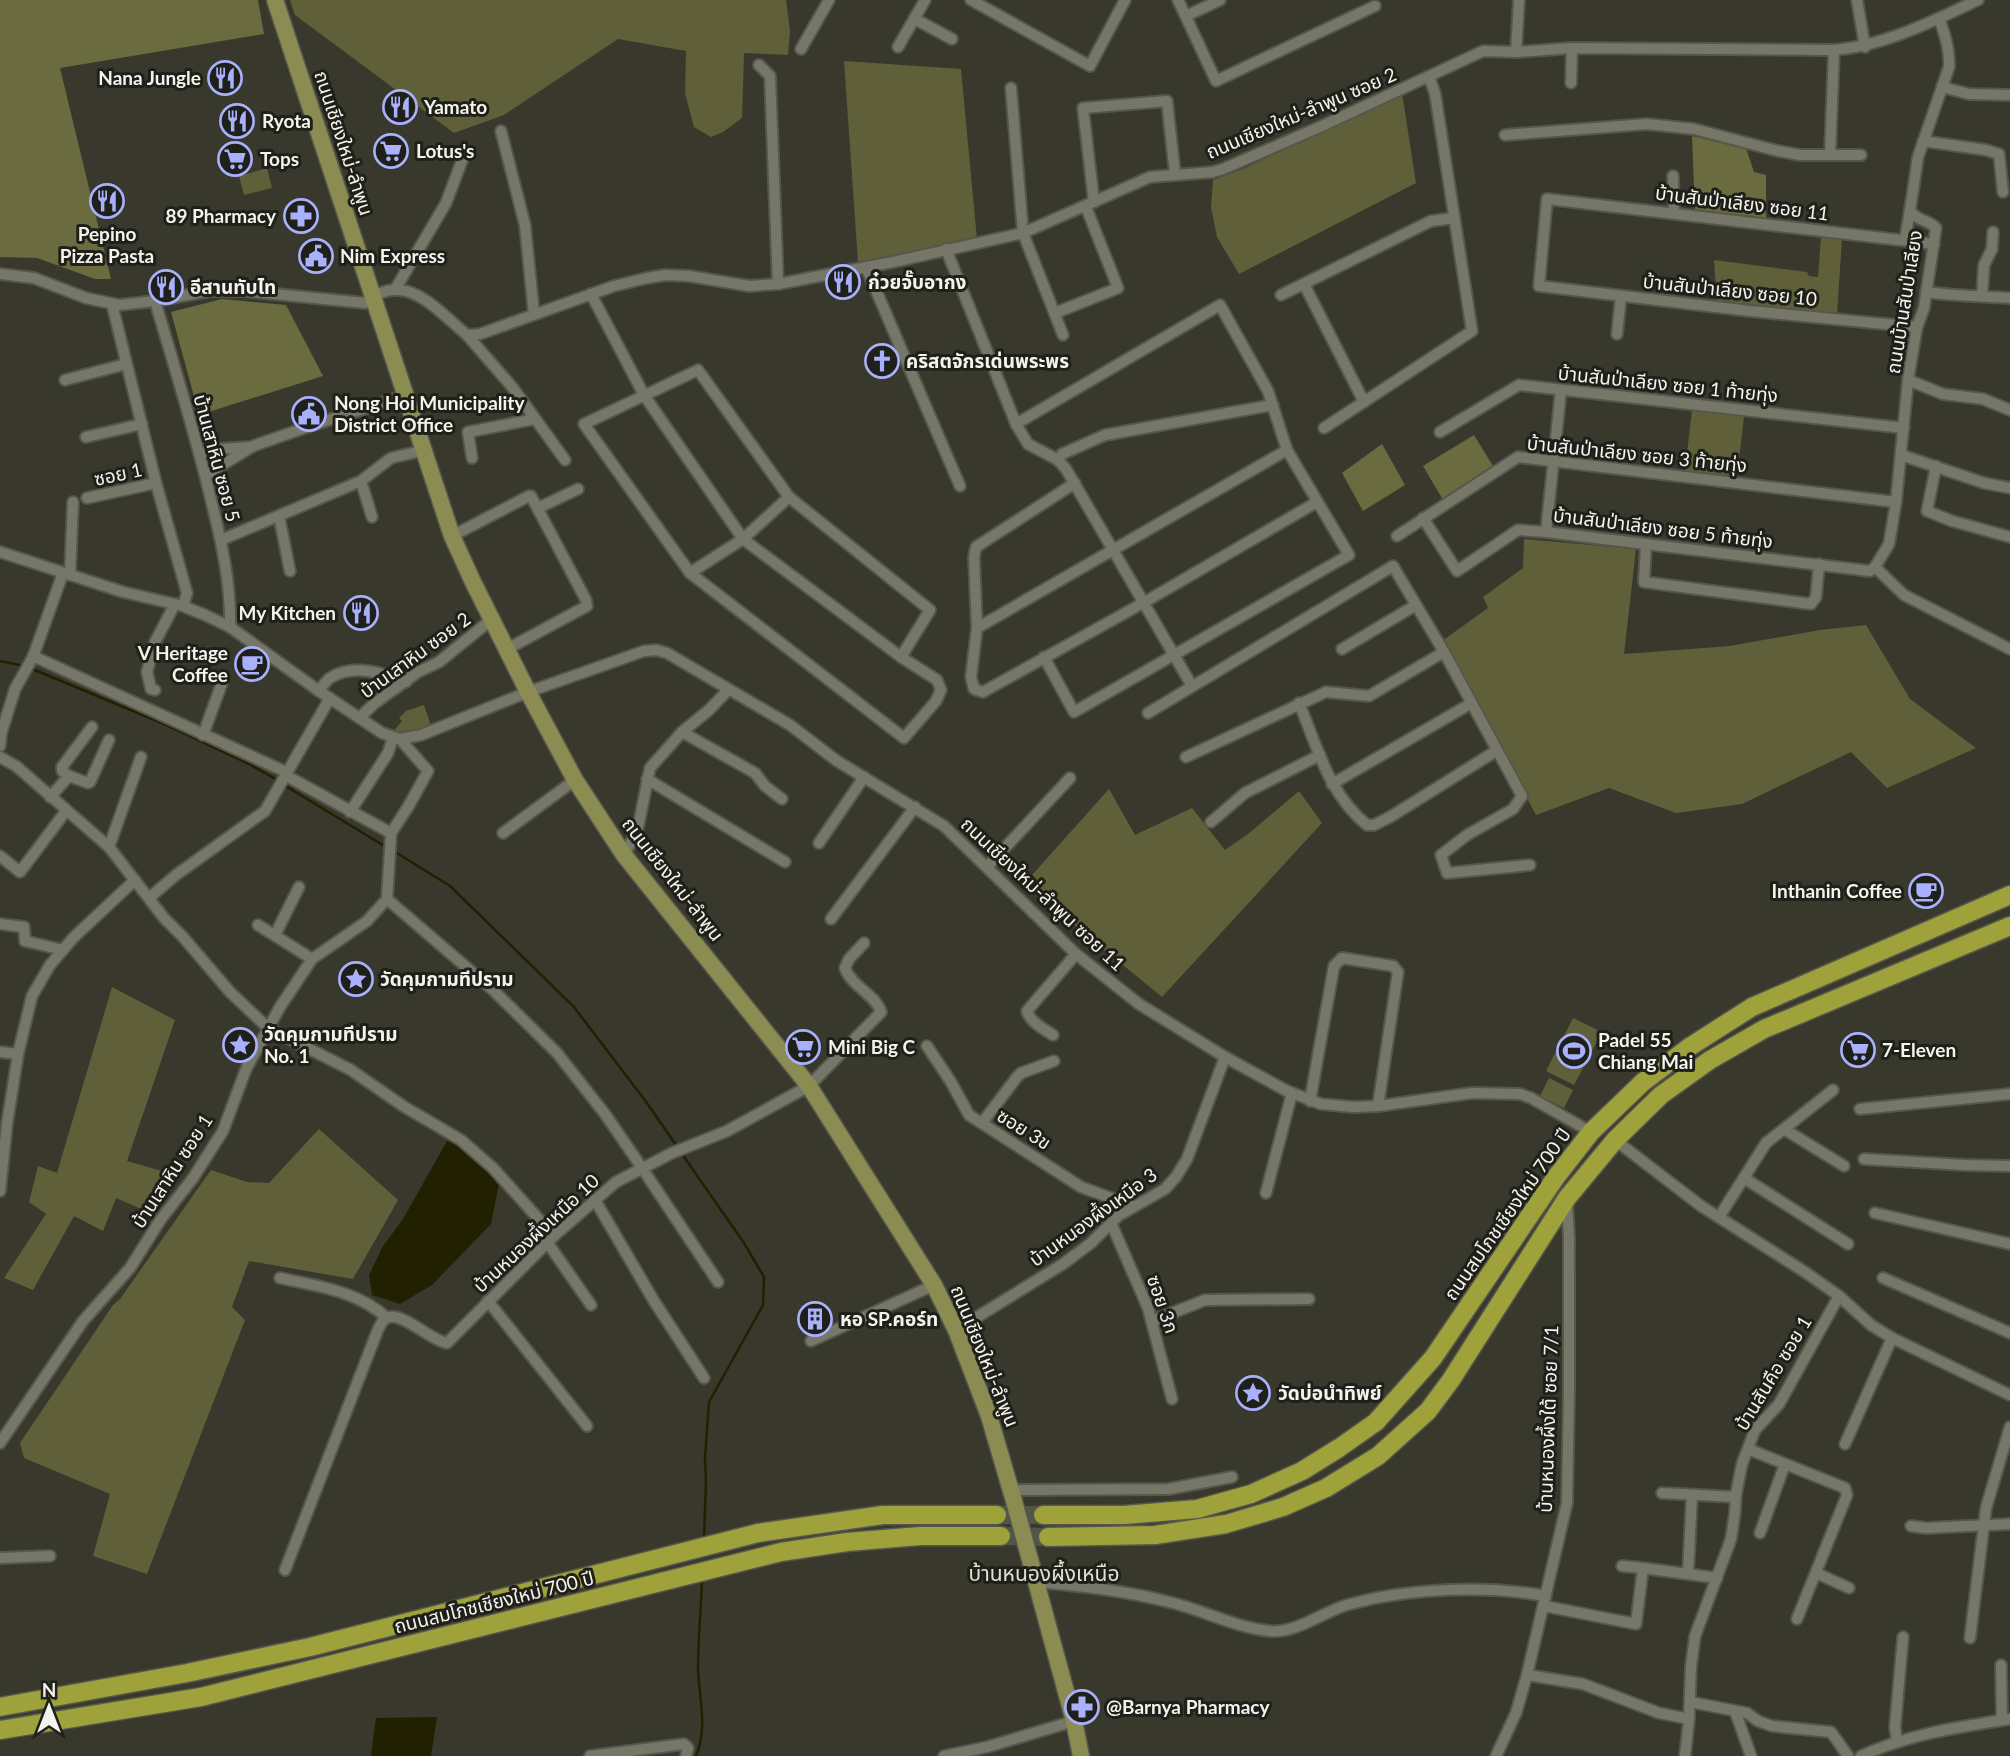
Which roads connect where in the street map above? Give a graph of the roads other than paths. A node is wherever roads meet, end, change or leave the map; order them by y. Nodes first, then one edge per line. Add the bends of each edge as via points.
1 (275, 0) edge
2 (829, 0) edge
3 (925, 0) edge
4 (971, 0) edge
5 (1125, 0) edge
6 (1178, 0) edge
7 (1220, 0) edge
8 (1519, 0) edge
9 (1857, 0) edge
10 (1978, 0) edge
11 (1375, 6) dead end
12 (1186, 16) junction
13 (915, 19) junction
14 (1939, 19) junction
15 (952, 39) dead end
16 (898, 47) dead end
17 (1865, 47) junction
18 (1572, 48) junction
19 (801, 49) dead end
20 (1834, 50) junction
21 (1516, 52) junction
22 (758, 65) dead end
23 (1429, 77) junction
24 (1572, 83) dead end
25 (1942, 87) junction
26 (1011, 88) dead end
27 (2010, 95) edge
28 (501, 131) dead end
29 (1505, 135) dead end
30 (1923, 141) junction
31 (1830, 155) junction
32 (1860, 155) dead end
33 (463, 158) dead end
34 (1175, 174) junction
35 (1673, 176) dead end
36 (2003, 192) dead end
37 (1090, 205) junction
38 (1910, 210) junction
39 (1674, 213) junction
40 (1454, 218) junction
41 (1993, 232) dead end
42 (1023, 233) junction
43 (1905, 240) junction
44 (1934, 244) junction
45 (946, 250) junction
46 (866, 267) junction
47 (0, 274) edge
48 (778, 284) junction
49 (1304, 284) junction
50 (1539, 286) joint
51 (396, 288) junction
52 (1926, 292) junction
53 (591, 294) junction
54 (373, 295) junction
55 (1281, 295) dead end
56 (1621, 296) junction
57 (1982, 296) junction
58 (2010, 298) edge
59 (155, 301) junction
60 (112, 304) junction
61 (1055, 313) junction
62 (534, 314) junction
63 (1917, 327) junction
64 (1617, 334) dead end
65 (467, 335) junction
66 (1063, 335) dead end
67 (126, 364) junction
68 (65, 380) dead end
69 (1908, 380) junction
70 (1561, 390) junction
71 (407, 395) junction
72 (645, 395) junction
73 (1364, 402) junction
74 (1273, 405) junction
75 (2010, 410) edge
76 (536, 419) junction
77 (142, 424) junction
78 (1016, 424) junction
79 (1324, 428) dead end
80 (1904, 428) junction
81 (1440, 432) dead end
82 (86, 437) dead end
83 (253, 446) junction
84 (425, 450) junction
85 (1287, 450) junction
86 (200, 453) junction
87 (1901, 455) junction
88 (472, 458) dead end
89 (565, 460) dead end
90 (1058, 460) junction
91 (1554, 461) junction
92 (1936, 466) junction
93 (205, 475) junction
94 (361, 481) junction
95 (156, 483) junction
96 (1075, 483) junction
97 (960, 486) dead end
98 (2010, 488) edge
99 (578, 489) dead end
100 (789, 497) junction
101 (87, 498) dead end
102 (73, 502) dead end
103 (1317, 502) junction
104 (1896, 502) junction
105 (538, 508) junction
106 (279, 516) junction
107 (372, 517) dead end
108 (1423, 519) junction
109 (1546, 531) junction
110 (452, 536) junction
111 (1397, 536) dead end
112 (2010, 537) edge
113 (743, 539) junction
114 (221, 540) junction
115 (1646, 544) junction
116 (1112, 550) junction
117 (0, 552) edge
118 (1819, 564) junction
119 (1875, 567) junction
120 (290, 571) dead end
121 (690, 573) junction
122 (66, 574) junction
123 (1143, 603) junction
124 (179, 605) junction
125 (1416, 605) junction
126 (492, 620) junction
127 (230, 627) junction
128 (977, 628) junction
129 (507, 649) junction
130 (1342, 649) dead end
131 (2010, 649) edge
132 (1444, 652) junction
133 (33, 656) junction
134 (1174, 656) junction
135 (901, 657) junction
136 (1044, 657) junction
137 (406, 682) junction
138 (222, 683) dead end
139 (1192, 686) junction
140 (155, 690) dead end
141 (728, 690) junction
142 (318, 691) junction
143 (528, 692) junction
144 (330, 698) junction
145 (1299, 703) junction
146 (1470, 704) junction
147 (1148, 713) dead end
148 (359, 719) junction
149 (92, 727) dead end
150 (682, 732) junction
151 (203, 736) junction
152 (397, 739) junction
153 (109, 740) dead end
154 (0, 747) edge
155 (1496, 751) junction
156 (1320, 755) junction
157 (0, 757) edge
158 (141, 757) dead end
159 (1186, 757) dead end
160 (285, 773) junction
161 (69, 776) junction
162 (864, 777) junction
163 (1070, 778) dead end
164 (647, 779) junction
165 (575, 780) junction
166 (1332, 784) junction
167 (50, 797) junction
168 (782, 799) dead end
169 (915, 807) junction
170 (66, 811) junction
171 (351, 812) junction
172 (1211, 822) dead end
173 (391, 833) junction
174 (503, 833) dead end
175 (819, 843) dead end
176 (109, 847) junction
177 (624, 855) junction
178 (0, 856) edge
179 (785, 862) dead end
180 (1530, 864) dead end
181 (988, 866) junction
182 (135, 880) junction
183 (299, 887) dead end
184 (2010, 895) edge
185 (149, 898) junction
186 (387, 899) junction
187 (831, 919) dead end
188 (0, 923) edge
189 (258, 925) dead end
190 (2010, 926) edge
191 (275, 935) junction
192 (864, 943) dead end
193 (63, 950) junction
194 (1076, 954) junction
195 (312, 959) junction
196 (268, 1028) junction
197 (1053, 1035) dead end
198 (927, 1046) dead end
199 (0, 1052) edge
200 (18, 1054) junction
201 (1225, 1057) junction
202 (1054, 1061) dead end
203 (809, 1086) junction
204 (1833, 1090) dead end
205 (1292, 1093) junction
206 (2010, 1094) edge
207 (1310, 1101) junction
208 (1378, 1106) junction
209 (1860, 1109) dead end
210 (982, 1123) junction
211 (1784, 1129) junction
212 (1591, 1132) junction
213 (1615, 1140) junction
214 (1864, 1159) dead end
215 (1844, 1166) dead end
216 (2010, 1166) edge
217 (642, 1167) junction
218 (1744, 1178) junction
219 (0, 1191) edge
220 (1266, 1193) dead end
221 (1567, 1198) junction
222 (595, 1200) junction
223 (1133, 1206) junction
224 (1875, 1213) dead end
225 (1719, 1217) junction
226 (1111, 1223) junction
227 (550, 1239) junction
228 (1848, 1244) dead end
229 (2010, 1244) edge
230 (280, 1278) dead end
231 (1883, 1278) dead end
232 (718, 1282) dead end
233 (934, 1285) junction
234 (1839, 1296) junction
235 (1309, 1300) dead end
236 (488, 1301) junction
237 (590, 1305) dead end
238 (387, 1318) junction
239 (1152, 1321) junction
240 (956, 1330) junction
241 (2010, 1333) edge
242 (1892, 1338) junction
243 (811, 1341) dead end
244 (704, 1378) dead end
245 (2010, 1395) edge
246 (1172, 1399) dead end
247 (587, 1426) dead end
248 (2010, 1426) edge
249 (0, 1443) edge
250 (1845, 1444) dead end
251 (1748, 1449) junction
252 (1785, 1464) junction
253 (1232, 1477) dead end
254 (1011, 1490) junction
255 (1662, 1493) dead end
256 (1692, 1495) junction
257 (1735, 1497) junction
258 (997, 1515) tunnel mouth
259 (1043, 1515) tunnel mouth
260 (2010, 1524) edge
261 (1983, 1525) junction
262 (1911, 1526) dead end
263 (1760, 1533) dead end
264 (1001, 1536) tunnel mouth
265 (1048, 1536) tunnel mouth
266 (50, 1556) dead end
267 (0, 1558) edge
268 (1622, 1566) dead end
269 (1643, 1569) junction
270 (285, 1570) dead end
271 (1815, 1573) junction
272 (1688, 1574) junction
273 (1717, 1578) junction
274 (1036, 1582) junction
275 (1849, 1588) dead end
276 (1545, 1601) junction
277 (1797, 1619) dead end
278 (1903, 1637) dead end
279 (1970, 1638) dead end
280 (2001, 1665) dead end
281 (1527, 1675) junction
282 (1690, 1702) junction
283 (0, 1707) edge
284 (1735, 1711) junction
285 (1689, 1718) junction
286 (2006, 1719) edge
287 (1074, 1721) junction
288 (0, 1730) edge
289 (1897, 1742) junction
290 (590, 1756) edge
291 (686, 1756) edge
292 (944, 1756) edge
293 (1081, 1756) edge
294 (1496, 1756) edge
295 (1685, 1756) edge
296 (1751, 1756) edge
297 (1848, 1756) edge
298 (1861, 1756) edge

1 - 54 main road, ถนนเชียงใหม่-ลำพูน
2 - 19 street
3 - 13 street
4 - 5 street via 1090,66
6 - 12 street
7 - 12 street
8 - 21 street
9 - 17 street
10 - 14 street, ถนนเชียงใหม่-ลำพูน ซอย 2
11 - 12 street via 1216,81
13 - 15 street
13 - 16 street
14 - 17 street, ถนนเชียงใหม่-ลำพูน ซอย 2
14 - 25 street, ถนนบ้านสันป่าเลียง via 1950,58
17 - 20 street, ถนนเชียงใหม่-ลำพูน ซอย 2
18 - 20 street, ถนนเชียงใหม่-ลำพูน ซอย 2
18 - 21 street, ถนนเชียงใหม่-ลำพูน ซอย 2
18 - 24 street
20 - 31 street
21 - 23 street, ถนนเชียงใหม่-ลำพูน ซอย 2 via 1483,51
22 - 48 street via 770,76
23 - 34 street, ถนนเชียงใหม่-ลำพูน ซอย 2 via 1223,169
23 - 40 street
25 - 27 street via 1969,94
25 - 30 street, ถนนบ้านสันป่าเลียง
26 - 42 street
28 - 62 street via 525,225
29 - 31 street via 1647,124 1694,129 1800,155
30 - 36 street via 1999,154
30 - 38 street, ถนนบ้านสันป่าเลียง
31 - 32 street
33 - 51 street via 446,203
34 - 37 street, ถนนเชียงใหม่-ลำพูน ซอย 2 via 1150,177
34 - 37 street via 1167,101 1083,108
35 - 39 street
37 - 42 street, ถนนเชียงใหม่-ลำพูน ซอย 2
37 - 61 street via 1118,288
38 - 43 street
38 - 44 street, ถนนบ้านสันป่าเลียง via 1915,218 1935,226
39 - 43 street, บ้านสันป่าเลียง ซอย 11
39 - 50 street, บ้านสันป่าเลียง ซอย 11 via 1547,199
40 - 49 street via 1431,221
40 - 73 street via 1472,331
41 - 57 street
42 - 45 street, ถนนเชียงใหม่-ลำพูน ซอย 2
42 - 61 street
43 - 44 street, บ้านสันป่าเลียง ซอย 11
44 - 52 street, ถนนบ้านสันป่าเลียง
45 - 46 street, ถนนเชียงใหม่-ลำพูน ซอย 2
45 - 78 street
46 - 48 street, ถนนเชียงใหม่-ลำพูน ซอย 2
46 - 97 street
47 - 60 street via 34,278
48 - 53 street, ถนนเชียงใหม่-ลำพูน ซอย 2 via 749,286 665,275
49 - 55 street
49 - 73 street
50 - 56 street, บ้านสันป่าเลียง ซอย 10
51 - 54 street
51 - 65 street via 425,300
52 - 57 street
52 - 63 street, ถนนบ้านสันป่าเลียง
53 - 62 street, ถนนเชียงใหม่-ลำพูน ซอย 2
53 - 72 street
54 - 59 street via 365,303 209,291
54 - 71 main road, ถนนเชียงใหม่-ลำพูน
56 - 63 street, บ้านสันป่าเลียง ซอย 10
56 - 64 street
57 - 58 street
59 - 60 street
59 - 86 street, บ้านเสาหิน ซอย 5
60 - 67 street
61 - 66 street
62 - 65 street, ถนนเชียงใหม่-ลำพูน ซอย 2
63 - 69 street, ถนนบ้านสันป่าเลียง
65 - 76 street
67 - 68 street
67 - 77 street
69 - 75 street via 1943,394 1983,399
69 - 80 street, ถนนบ้านสันป่าเลียง
70 - 80 street, บ้านสันป่าเลียง ซอย 1 ท้ายทุ่ง
70 - 81 street, บ้านสันป่าเลียง ซอย 1 ท้ายทุ่ง via 1519,385
70 - 91 street
71 - 83 street
71 - 84 main road, ถนนเชียงใหม่-ลำพูน
72 - 100 street via 698,370
72 - 113 street
72 - 121 street via 584,424
73 - 79 street
74 - 78 street via 1220,305
74 - 85 street
74 - 90 street via 1105,435
76 - 88 street via 467,432
76 - 89 street
77 - 82 street
77 - 95 street
78 - 90 street via 1028,444
80 - 87 street, ถนนบ้านสันป่าเลียง
83 - 86 street
83 - 93 street
84 - 94 street via 391,458
84 - 110 main road, ถนนเชียงใหม่-ลำพูน
85 - 103 street
85 - 116 street
86 - 93 street, บ้านเสาหิน ซอย 5
87 - 92 street
87 - 104 street, ถนนบ้านสันป่าเลียง
90 - 96 street
91 - 104 street, บ้านสันป่าเลียง ซอย 3 ท้ายทุ่ง
91 - 108 street, บ้านสันป่าเลียง ซอย 3 ท้ายทุ่ง via 1518,457
91 - 109 street
92 - 98 street
92 - 112 street via 1927,511
93 - 114 street, บ้านเสาหิน ซอย 5
94 - 106 street
94 - 107 street
95 - 101 street, ซอย 1
95 - 124 street via 187,593
96 - 116 street
96 - 128 street via 976,547
99 - 105 street
100 - 113 street
100 - 135 street via 930,610
102 - 122 street
103 - 123 street
103 - 134 street via 1349,555
104 - 119 street, ถนนบ้านสันป่าเลียง via 1889,544
105 - 110 street via 528,496
105 - 129 street via 586,606
106 - 114 street
106 - 120 street
108 - 109 street, บ้านสันป่าเลียง ซอย 5 ท้ายทุ่ง via 1457,571 1518,530
108 - 111 street, บ้านสันป่าเลียง ซอย 3 ท้ายทุ่ง
109 - 115 street, บ้านสันป่าเลียง ซอย 5 ท้ายทุ่ง
110 - 126 main road, ถนนเชียงใหม่-ลำพูน
113 - 121 street
113 - 135 street
114 - 127 street, บ้านเสาหิน ซอย 5
115 - 118 street, บ้านสันป่าเลียง ซอย 5 ท้ายทุ่ง
115 - 118 street via 1644,582 1811,604 1816,597
116 - 123 street
116 - 128 street
117 - 122 street
118 - 119 street, บ้านสันป่าเลียง ซอย 5 ท้ายทุ่ง via 1870,571
119 - 131 street via 1904,595
121 - 135 street via 904,738 941,690 937,680
122 - 124 street
122 - 133 street
123 - 134 street
123 - 136 street
124 - 127 street
124 - 140 street via 155,642 147,672
125 - 130 street
125 - 132 street
125 - 139 street via 1393,566
126 - 129 main road, ถนนเชียงใหม่-ลำพูน
126 - 137 street, บ้านเสาหิน ซอย 2
127 - 142 street
128 - 136 street via 971,677 974,689 983,692
129 - 143 main road, ถนนเชียงใหม่-ลำพูน
132 - 145 street via 1369,696 1326,692
132 - 146 street
133 - 151 street
133 - 154 street via 12,700
134 - 136 street via 1074,712
134 - 139 street
137 - 142 street via 380,672 348,672 330,678
137 - 148 street, บ้านเสาหิน ซอย 2
138 - 151 street
139 - 147 street
141 - 143 street, ถนนเชียงใหม่-ลำพูน ซอย 11 via 656,650
141 - 150 street
141 - 162 street, ถนนเชียงใหม่-ลำพูน ซอย 11 via 790,725
142 - 144 street
143 - 152 street, ถนนเชียงใหม่-ลำพูน ซอย 11 via 421,735
143 - 165 main road, ถนนเชียงใหม่-ลำพูน
144 - 148 street
144 - 160 street
145 - 156 street
145 - 159 street
146 - 155 street
146 - 166 street
148 - 152 street
149 - 161 street via 62,767
150 - 164 street via 650,768
150 - 168 street via 755,773
151 - 160 street
152 - 171 street
152 - 173 street via 428,771
153 - 161 street via 90,782
155 - 166 street via 1374,825 1360,820
155 - 180 street via 1522,796 1520,801 1441,855 1447,873
156 - 166 street
156 - 172 street via 1245,793
157 - 167 street
158 - 176 street
160 - 171 street
160 - 185 street via 265,811
161 - 167 street
162 - 169 street, ถนนเชียงใหม่-ลำพูน ซอย 11
162 - 175 street
163 - 181 street
164 - 177 street via 639,823
164 - 179 street
165 - 174 street
165 - 177 main road, ถนนเชียงใหม่-ลำพูน
167 - 170 street
169 - 181 street, ถนนเชียงใหม่-ลำพูน ซอย 11 via 950,830
169 - 187 street
170 - 176 street
170 - 178 street via 20,872
171 - 173 street
173 - 186 street
176 - 182 street
177 - 203 main road, ถนนเชียงใหม่-ลำพูน
181 - 194 street, ถนนเชียงใหม่-ลำพูน ซอย 11
182 - 185 street
182 - 193 street
183 - 191 street
184 - 212 main road, ถนนสมโภชเชียงใหม่ 700 ปี via 1752,1007 1643,1082
185 - 196 street via 230,992
186 - 195 street, บ้านเสาหิน ซอย 1 via 367,921
186 - 217 street via 494,990 557,1053
188 - 193 street via 24,927 26,941
189 - 191 street
190 - 213 main road, ถนนสมโภชเชียงใหม่ 700 ปี via 1764,1029 1661,1095
191 - 195 street
192 - 203 street, บ้านหนองผึ้งเหนือ 10 via 845,968 853,982 880,1005 881,1012
193 - 200 street via 32,996
194 - 197 street via 1027,1011
194 - 201 street, ถนนเชียงใหม่-ลำพูน ซอย 11 via 1139,1004
195 - 196 street, บ้านเสาหิน ซอย 1
196 - 227 street via 351,1070 461,1140 494,1167
196 - 249 street, บ้านเสาหิน ซอย 1 via 246,1069 223,1131 193,1178 130,1268 83,1321
198 - 210 street, ซอย 3ข via 970,1115
199 - 200 street
200 - 219 street
201 - 205 street, ถนนเชียงใหม่-ลำพูน ซอย 11
201 - 223 street, บ้านหนองผึ้งเหนือ 3 via 1176,1177 1165,1189
202 - 210 street via 1021,1073
203 - 217 street, บ้านหนองผึ้งเหนือ 10 via 727,1131
203 - 233 main road, ถนนเชียงใหม่-ลำพูน
204 - 211 street
205 - 207 street, ถนนเชียงใหม่-ลำพูน ซอย 11
205 - 220 street
206 - 209 street
207 - 208 street, ถนนเชียงใหม่-ลำพูน ซอย 11
207 - 208 street via 1334,966 1342,958 1393,966 1398,972
208 - 212 street, ถนนเชียงใหม่-ลำพูน ซอย 11 via 1472,1093 1520,1094
210 - 223 street, ซอย 3ข via 1081,1186
211 - 215 street
211 - 218 street via 1766,1143
212 - 259 main road, ถนนสมโภชเชียงใหม่ 700 ปี via 1433,1358 1376,1422 1339,1448 1251,1494 1196,1509
213 - 221 main road, ถนนสมโภชเชียงใหม่ 700 ปี
213 - 225 street
214 - 216 street
217 - 222 street, บ้านหนองผึ้งเหนือ 10
217 - 232 street
218 - 225 street
218 - 228 street
221 - 265 main road, ถนนสมโภชเชียงใหม่ 700 ปี via 1451,1380 1428,1411 1378,1456 1326,1488 1226,1524 1155,1535
221 - 276 street, บ้านหนองผึ้งใต้ ซอย 7/1 via 1567,1503
222 - 227 street, บ้านหนองผึ้งเหนือ 10
222 - 244 street
223 - 226 street, บ้านหนองผึ้งเหนือ 3
224 - 229 street
225 - 234 street
226 - 239 street, ซอย 3ก
226 - 240 street, บ้านหนองผึ้งเหนือ 3 via 1063,1264
227 - 236 street, บ้านหนองผึ้งเหนือ 10
227 - 237 street
230 - 238 street via 361,1299
231 - 241 street
233 - 240 main road, ถนนเชียงใหม่-ลำพูน
233 - 243 street
234 - 242 street
234 - 251 street, บ้านสันคือ ซอย 1 via 1779,1404 1755,1430
235 - 239 street via 1205,1300
236 - 238 street, บ้านหนองผึ้งเหนือ 10 via 445,1343 402,1319
236 - 247 street
238 - 270 street via 377,1332
239 - 246 street, ซอย 3ก
240 - 254 main road, ถนนเชียงใหม่-ลำพูน
242 - 245 street
242 - 250 street
248 - 261 street
251 - 252 street
251 - 257 street, บ้านสันคือ ซอย 1
252 - 263 street
252 - 271 street via 1845,1488 1847,1495
253 - 254 street via 1169,1489
254 - 274 main road, ถนนเชียงใหม่-ลำพูน
255 - 256 street
256 - 257 street
256 - 272 street
257 - 273 street, บ้านสันคือ ซอย 1 via 1731,1539
258 - 283 main road, ถนนสมโภชเชียงใหม่ 700 ปี via 883,1515 758,1533 310,1647
260 - 261 street
261 - 262 street
261 - 279 street
264 - 288 main road, ถนนสมโภชเชียงใหม่ 700 ปี via 920,1536 781,1552 201,1697
266 - 267 street
268 - 269 street
269 - 272 street
269 - 276 street via 1636,1624
271 - 275 street
271 - 277 street
272 - 273 street
273 - 282 street, บ้านสันคือ ซอย 1 via 1695,1636
274 - 276 street via 1162,1600 1272,1632 1386,1595 1517,1590
274 - 287 main road, ถนนเชียงใหม่-ลำพูน
276 - 281 street, บ้านหนองผึ้งใต้ ซอย 7/1
278 - 289 street
280 - 286 street
281 - 285 street via 1583,1684 1658,1713
281 - 294 street, บ้านหนองผึ้งใต้ ซอย 7/1
282 - 284 street
282 - 285 street, บ้านสันคือ ซอย 1
284 - 296 street
284 - 297 street via 1772,1727 1831,1732
285 - 295 street, บ้านสันคือ ซอย 1
286 - 289 street
287 - 292 street
287 - 293 main road, ถนนเชียงใหม่-ลำพูน
289 - 298 street
290 - 291 street via 684,1744

